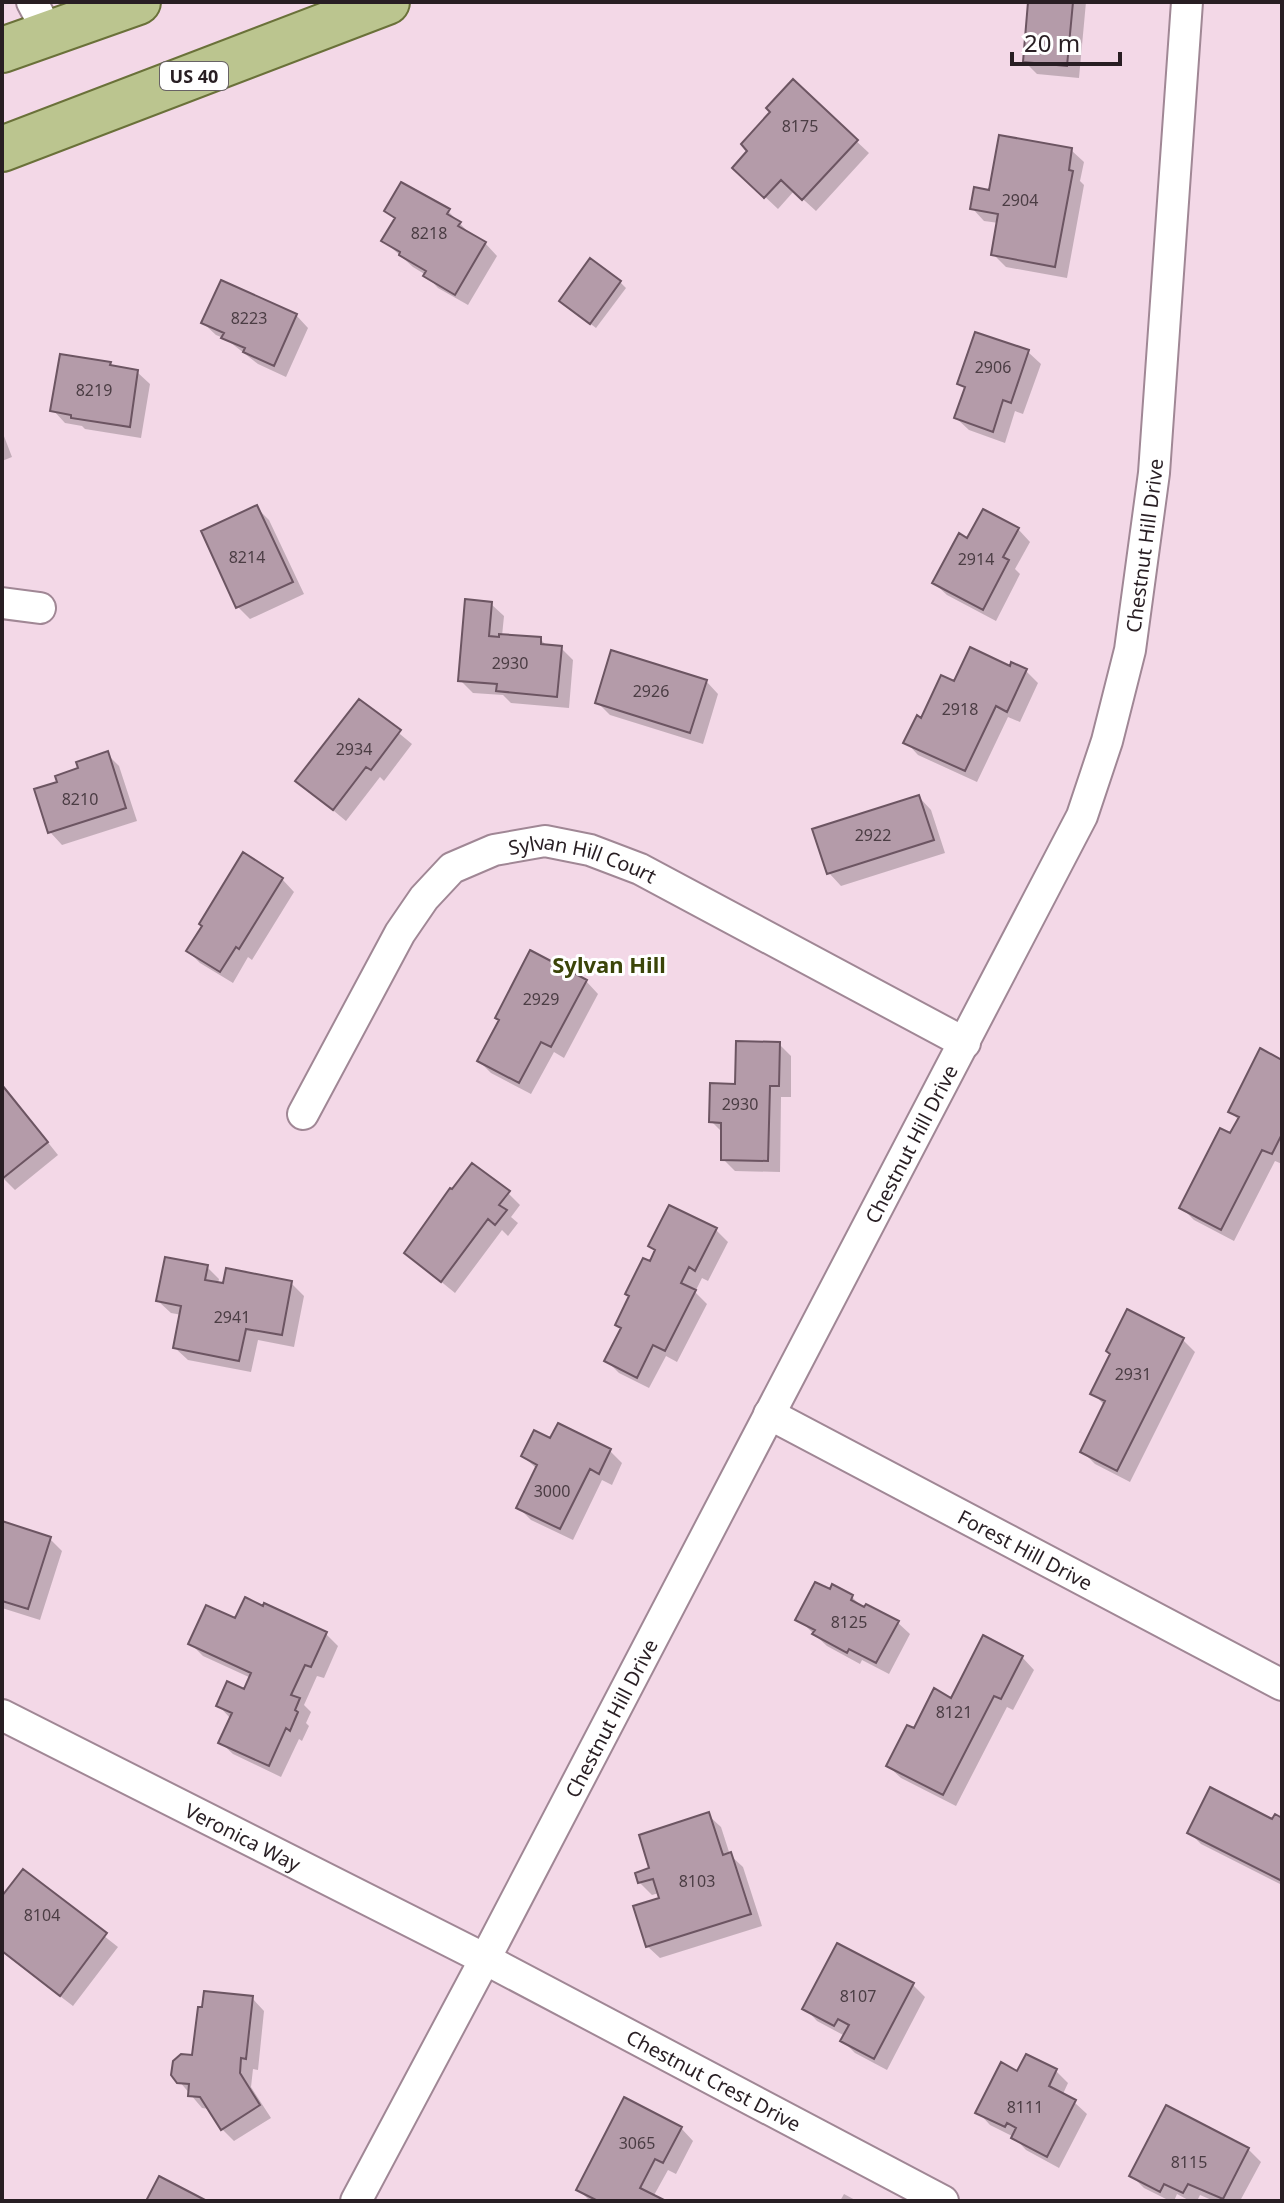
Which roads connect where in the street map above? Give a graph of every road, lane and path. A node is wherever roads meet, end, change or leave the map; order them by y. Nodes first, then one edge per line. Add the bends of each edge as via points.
1 (138, 2) edge
2 (387, 2) edge
3 (1187, 2) edge
4 (41, 18) edge
5 (2, 50) edge
6 (2, 149) edge
7 (2, 603) edge
8 (40, 608) dead end
9 (965, 1043) junction
10 (303, 1114) dead end
11 (769, 1414) junction
12 (1282, 1685) edge
13 (2, 1715) edge
14 (485, 1959) junction
15 (356, 2201) edge
16 (943, 2201) edge

1 - 4 main road
2 - 6 main road, US 40
3 - 9 street, Chestnut Hill Drive via 1154,473 1130,650 1082,816
4 - 5 main road
7 - 8 street
9 - 10 street, Sylvan Hill Court via 640,869 590,850 545,841 494,850 452,868 424,898
9 - 11 street, Chestnut Hill Drive
11 - 12 street, Forest Hill Drive
11 - 14 street, Chestnut Hill Drive
13 - 14 street, Veronica Way
14 - 15 street, Chestnut Hill Drive
14 - 16 street, Chestnut Crest Drive

